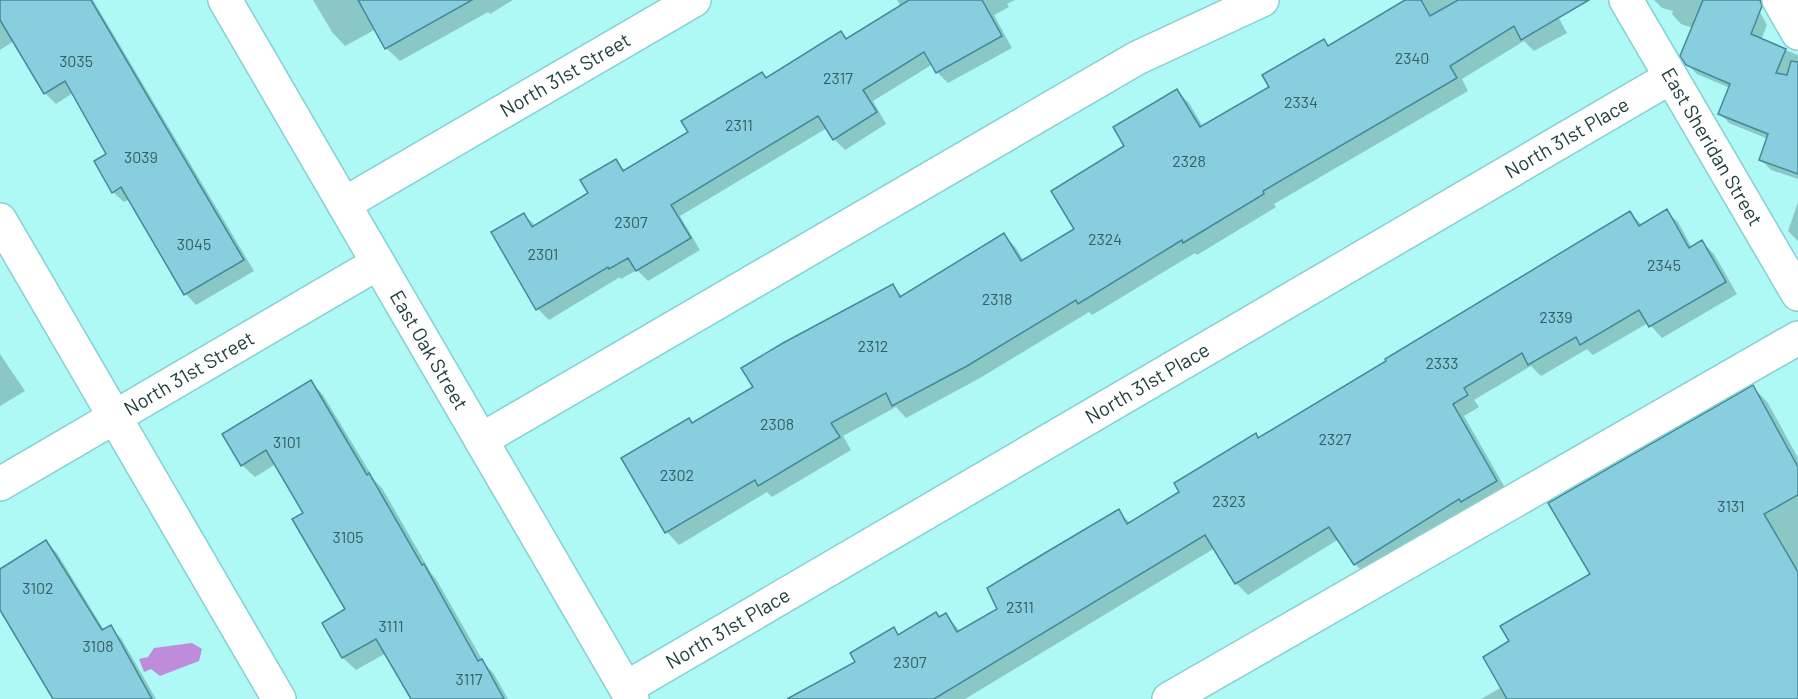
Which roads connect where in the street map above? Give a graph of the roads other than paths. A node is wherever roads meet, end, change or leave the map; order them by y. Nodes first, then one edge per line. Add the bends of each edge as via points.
1 (225, 0) edge
2 (694, 0) edge
3 (1262, 0) edge
4 (1626, 0) edge
5 (1779, 0) edge
6 (1798, 33) edge
7 (1671, 77) junction
8 (344, 204) junction
9 (0, 220) edge
10 (378, 263) junction
11 (1798, 294) edge
12 (1798, 338) edge
13 (115, 417) junction
14 (481, 440) junction
15 (0, 484) edge
16 (629, 694) edge
17 (279, 699) edge
18 (1168, 699) edge

1 - 8 street, East Oak Street
2 - 8 street, North 31st Street
3 - 14 street via 1137,58
4 - 7 street, East Sheridan Street
5 - 6 street
7 - 11 street, East Sheridan Street
7 - 16 street, North 31st Place
8 - 10 street, East Oak Street
9 - 13 street
10 - 13 street, North 31st Street
10 - 14 street, East Oak Street
12 - 18 street
13 - 15 street, North 31st Street
13 - 17 street
14 - 16 street, East Oak Street

